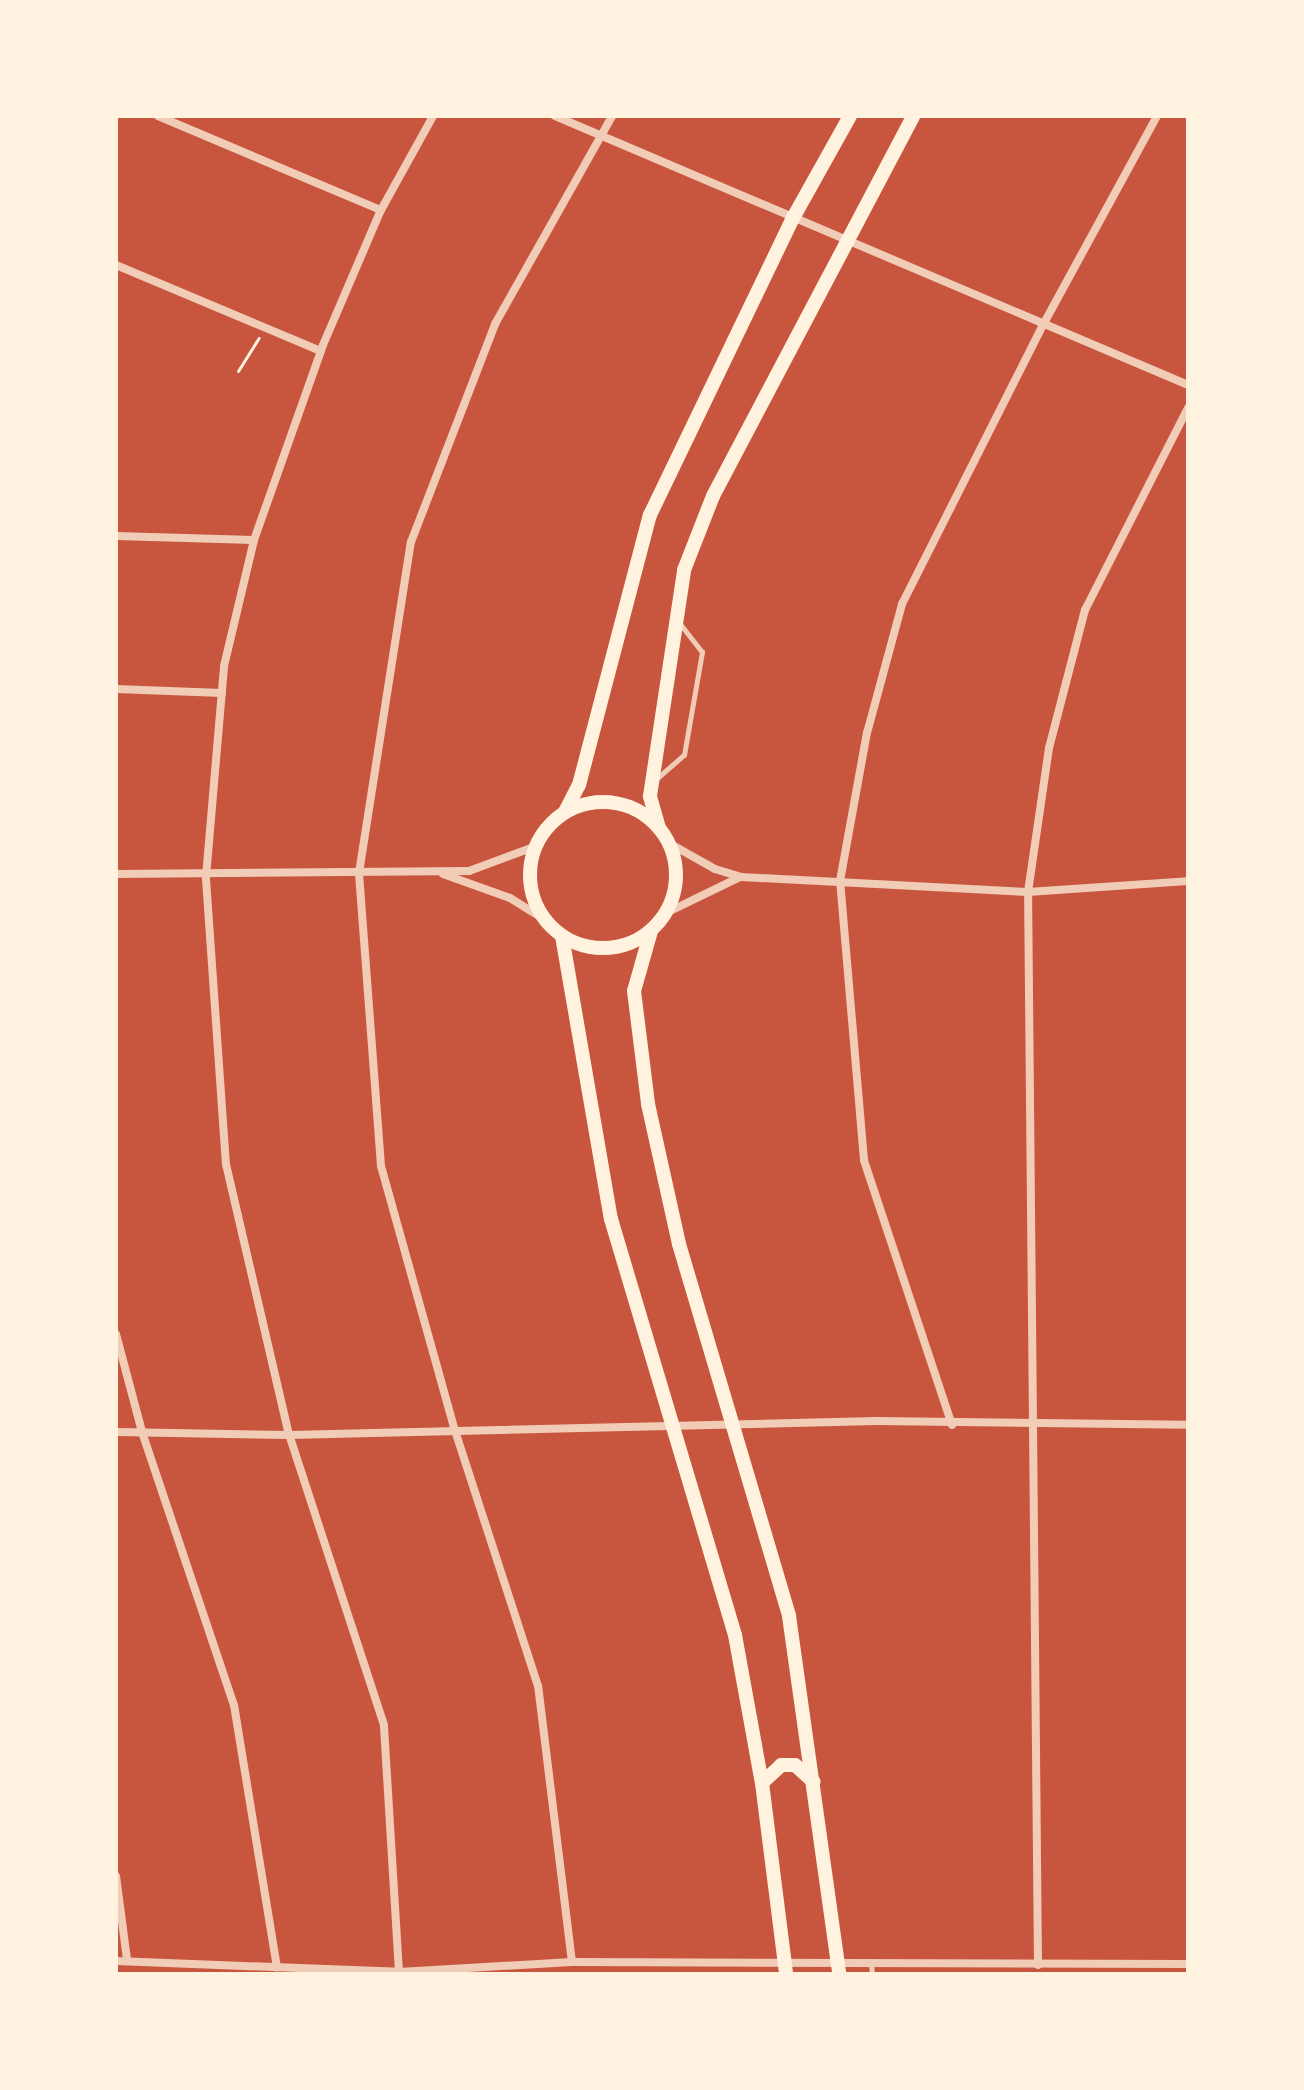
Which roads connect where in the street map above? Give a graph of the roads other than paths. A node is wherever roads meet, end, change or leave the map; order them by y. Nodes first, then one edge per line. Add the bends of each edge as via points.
1 (158, 116) edge
2 (433, 116) edge
3 (555, 116) edge
4 (612, 116) edge
5 (850, 116) edge
6 (913, 116) edge
7 (1157, 116) edge
8 (601, 136) junction
9 (381, 210) junction
10 (793, 218) junction
11 (845, 239) junction
12 (116, 265) edge
13 (1043, 325) junction
14 (321, 351) junction
15 (1188, 385) edge
16 (1188, 408) edge
17 (116, 536) edge
18 (254, 540) junction
19 (677, 620) junction
20 (116, 689) edge
21 (222, 693) junction
22 (652, 782) junction
23 (565, 812) junction
24 (659, 828) junction
25 (667, 842) junction
26 (534, 847) junction
27 (435, 872) junction
28 (359, 873) junction
29 (116, 874) edge
30 (206, 877) junction
31 (741, 877) junction
32 (840, 881) junction
33 (1188, 881) edge
34 (1028, 892) junction
35 (666, 913) junction
36 (543, 919) junction
37 (651, 931) junction
38 (562, 936) junction
39 (116, 1334) edge
40 (669, 1424) junction
41 (730, 1425) junction
42 (952, 1425) junction
43 (1033, 1425) junction
44 (1188, 1425) edge
45 (455, 1431) junction
46 (116, 1432) edge
47 (142, 1432) junction
48 (289, 1435) junction
49 (762, 1783) junction
50 (814, 1783) junction
51 (116, 1876) edge
52 (127, 1960) junction
53 (116, 1961) edge
54 (572, 1962) junction
55 (694, 1963) junction
56 (871, 1964) junction
57 (1188, 1964) edge
58 (1038, 1965) junction
59 (277, 1968) junction
60 (786, 1969) edge
61 (838, 1969) edge
62 (399, 1972) edge
63 (694, 1974) edge
64 (872, 1974) edge

1 - 9 street
2 - 9 street
3 - 8 street
4 - 8 street
5 - 10 main road
6 - 11 main road
7 - 13 street
8 - 10 street
8 - 28 street via 495,324 411,542
9 - 14 street
10 - 11 street
10 - 23 main road via 650,515 579,785
11 - 13 street
11 - 19 main road via 703,520 684,570
12 - 14 street
13 - 15 street
13 - 32 street via 902,604 867,733
14 - 18 street
16 - 34 street via 1085,610 1049,748
17 - 18 street
18 - 21 street
19 - 22 main road
19 - 22 lane via 702,652 684,755
20 - 21 street
21 - 30 street
22 - 24 main road via 650,796
23 - 24 main road via 589,803 615,803 639,812
23 - 26 main road
24 - 25 main road
25 - 31 street
25 - 35 main road via 676,870
26 - 27 street via 469,871
26 - 36 main road via 531,884
27 - 28 street
27 - 36 street via 510,898
28 - 30 street
28 - 45 street via 381,1166
29 - 30 street
30 - 48 street via 226,1165
31 - 32 street
31 - 35 street
32 - 34 street
32 - 42 street via 864,1160
33 - 34 street
34 - 43 street
35 - 37 main road
36 - 38 main road
37 - 38 main road via 607,949
37 - 41 main road via 634,991 648,1104 679,1244
38 - 40 main road via 611,1219
39 - 47 street
40 - 41 street
40 - 45 street
40 - 49 main road via 735,1635
41 - 42 street
41 - 50 main road via 789,1616
42 - 43 street
43 - 44 street
43 - 58 street
45 - 48 street
45 - 54 street via 538,1686
46 - 47 street
47 - 48 street
47 - 59 street via 234,1705
48 - 62 street via 384,1725
49 - 50 main road via 781,1765 795,1765
49 - 60 main road
50 - 61 main road
51 - 52 street
52 - 53 street
52 - 59 street
54 - 55 street
54 - 62 street
55 - 60 street
55 - 63 lane
56 - 58 street
56 - 61 street
56 - 64 lane
57 - 58 street
59 - 62 street
60 - 61 street

